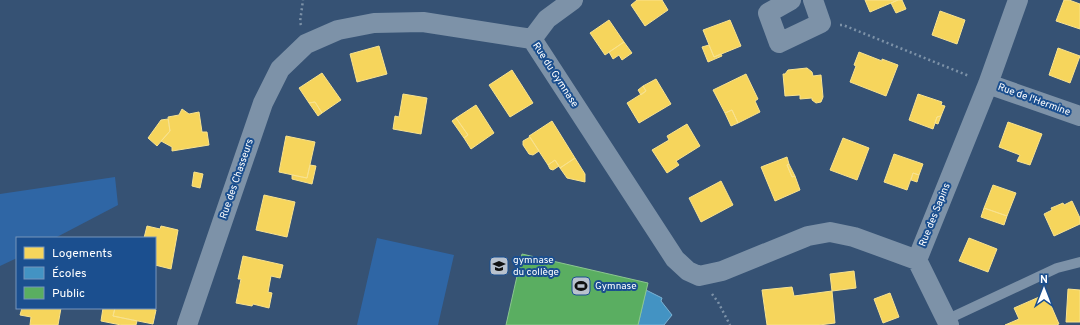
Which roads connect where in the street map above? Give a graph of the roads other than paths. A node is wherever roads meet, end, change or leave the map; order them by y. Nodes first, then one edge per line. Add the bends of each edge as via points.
1 (573, 0) edge
2 (791, 0) edge
3 (813, 0) edge
4 (1018, 0) edge
5 (532, 39) junction
6 (306, 44) joint
7 (988, 84) junction
8 (1080, 116) edge
9 (917, 260) junction
10 (1080, 262) edge
11 (699, 276) joint
12 (948, 322) edge
13 (187, 325) edge

1 - 5 street via 547,19
2 - 3 street via 768,13 779,43 821,23
4 - 7 street, Rue des Sapins
5 - 6 street, Rue du Gymnase via 423,22 374,23 338,30
5 - 11 street, Rue du Gymnase via 675,260
6 - 13 street, Rue des Chasseurs via 280,69 263,103
7 - 8 street, Rue de l'Hermine
7 - 9 street, Rue des Sapins
9 - 11 street, Rue des Sapins via 854,237 830,232 808,236 722,271
9 - 12 street
10 - 12 lane via 1057,268

